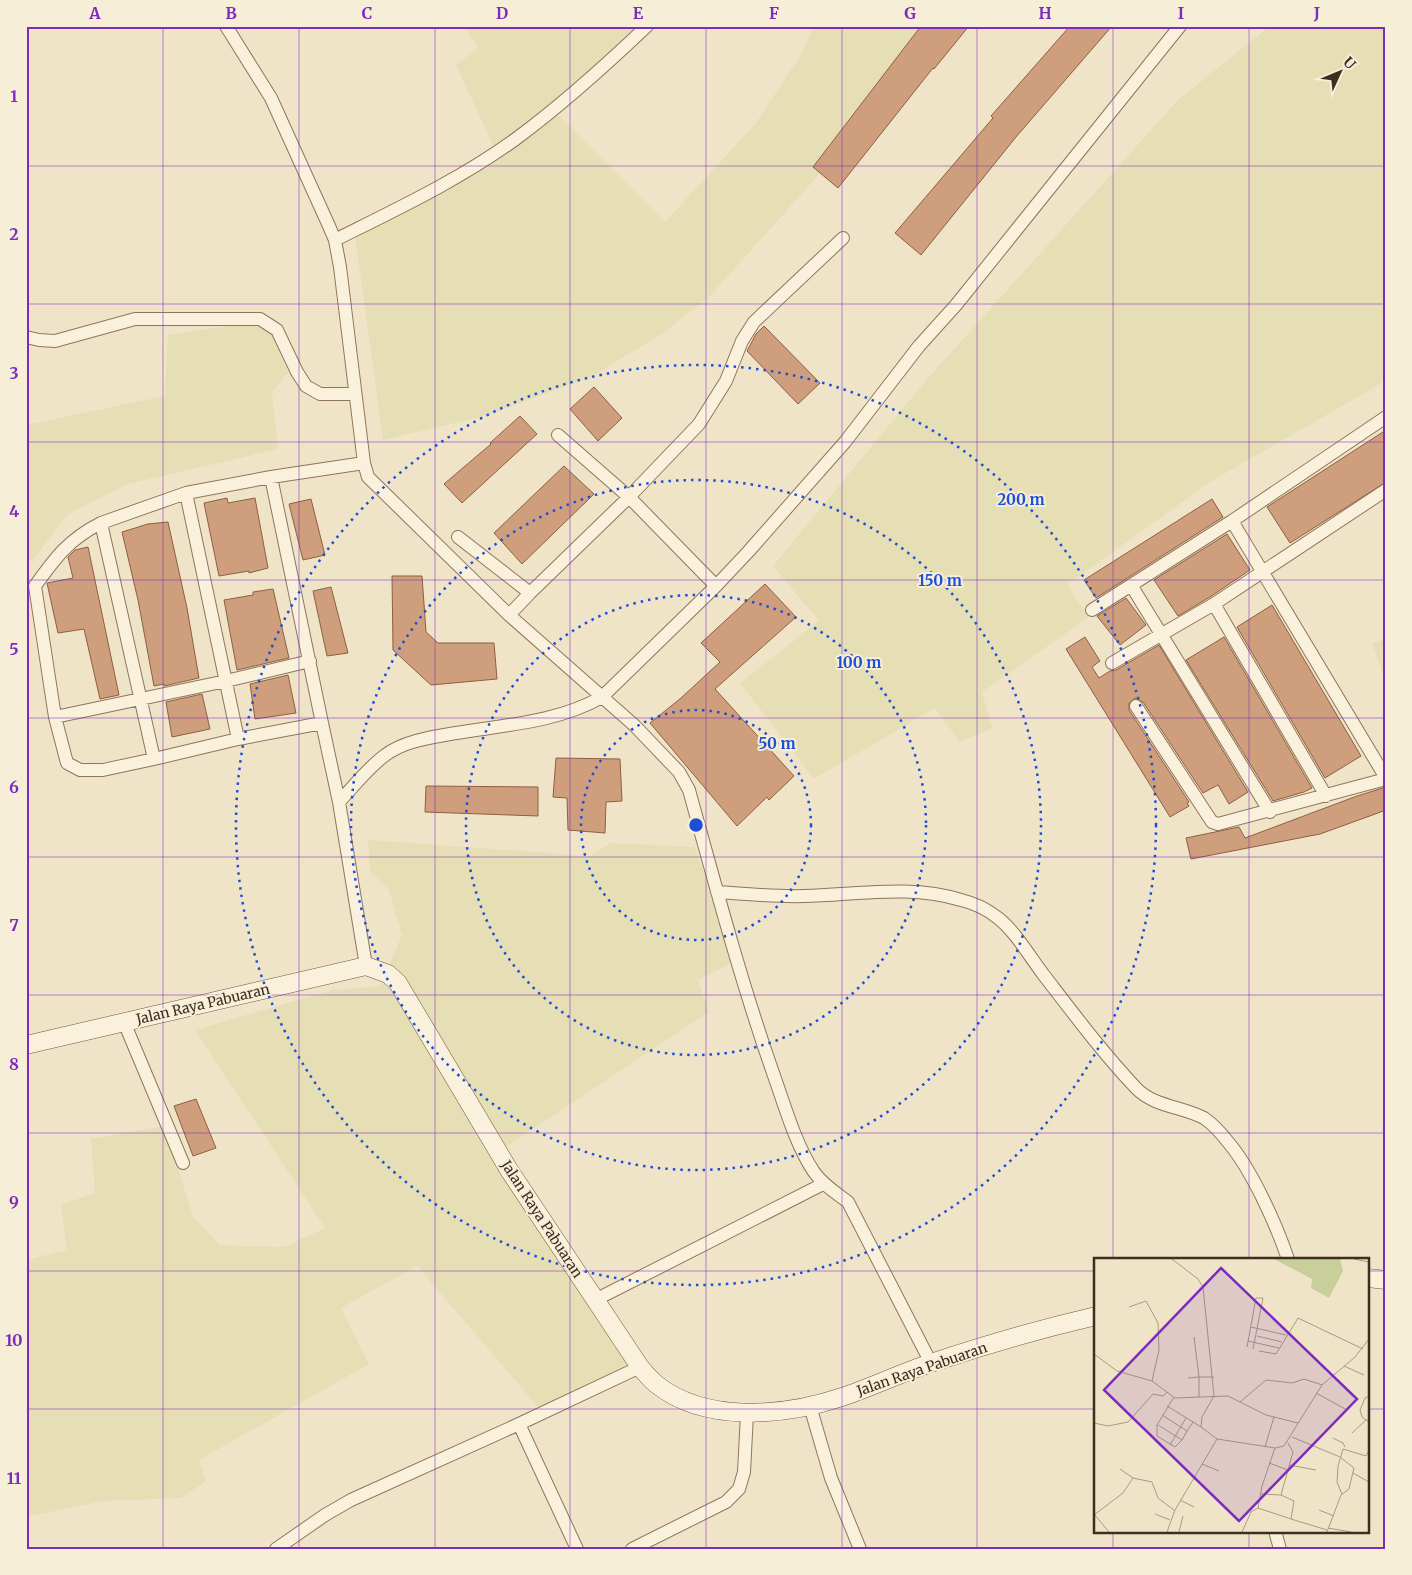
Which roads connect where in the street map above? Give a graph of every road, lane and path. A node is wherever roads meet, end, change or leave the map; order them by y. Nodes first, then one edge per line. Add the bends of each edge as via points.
1 (226, 26) edge
2 (647, 26) edge
3 (1180, 26) edge
4 (843, 238) dead end
5 (335, 240) junction
6 (26, 337) edge
7 (354, 394) junction
8 (1386, 417) edge
9 (558, 435) dead end
10 (364, 463) junction
11 (271, 477) junction
12 (1386, 490) edge
13 (186, 493) junction
14 (629, 497) junction
15 (1232, 521) junction
16 (101, 523) junction
17 (458, 537) dead end
18 (1263, 570) junction
19 (1131, 585) junction
20 (716, 586) junction
21 (530, 593) junction
22 (1214, 604) junction
23 (1092, 610) dead end
24 (509, 615) junction
25 (1161, 634) junction
26 (310, 661) junction
27 (1112, 664) dead end
28 (226, 681) junction
29 (602, 697) junction
30 (140, 698) junction
31 (1136, 706) dead end
32 (55, 717) junction
33 (322, 723) junction
34 (238, 739) junction
35 (154, 759) junction
36 (1386, 779) edge
37 (1326, 796) junction
38 (339, 802) junction
39 (1270, 812) junction
40 (717, 892) junction
41 (366, 966) junction
42 (124, 1022) junction
43 (26, 1045) edge
44 (183, 1162) dead end
45 (823, 1184) junction
46 (1288, 1258) edge
47 (1370, 1278) edge
48 (1386, 1280) edge
49 (595, 1300) junction
50 (1094, 1316) edge
51 (931, 1363) junction
52 (640, 1367) junction
53 (810, 1406) junction
54 (748, 1414) junction
55 (520, 1424) junction
56 (1275, 1532) edge
57 (279, 1548) edge
58 (577, 1549) edge
59 (632, 1549) edge
60 (860, 1549) edge
61 (1280, 1549) edge

1 - 5 street via 271,98
2 - 5 street via 566,100 510,143 453,180
3 - 20 street via 968,290 919,346 845,442
4 - 14 street via 754,322 709,410
5 - 7 street
6 - 7 street via 55,341 135,320 260,319 276,330 306,386 320,394
7 - 10 street
8 - 15 street
9 - 14 street
10 - 11 street
10 - 24 street via 372,483
11 - 13 street
11 - 26 street
12 - 18 street
13 - 16 street
13 - 28 street
14 - 20 street
14 - 21 street
15 - 18 street
15 - 19 street
16 - 30 street
16 - 32 street via 68,543 34,586
17 - 21 street
18 - 22 street
18 - 36 street
19 - 23 street
19 - 25 street
20 - 29 street
21 - 24 street
22 - 25 street
22 - 37 street
24 - 29 street
25 - 27 street
25 - 39 street
26 - 28 street
26 - 33 street
28 - 30 street
28 - 34 street
29 - 38 street via 584,708 563,714 405,744 384,755
29 - 40 street via 634,725 684,780
30 - 32 street
30 - 35 street
31 - 39 street via 1212,822 1218,824
32 - 35 street via 67,763 80,770 103,770
33 - 34 street
33 - 38 street
34 - 35 street
36 - 37 street
37 - 39 street
38 - 41 street
40 - 45 street via 749,1003 790,1122 806,1159
40 - 46 street via 803,896 903,892 963,900 982,908 999,919 1016,938 1084,1027 1137,1089 1151,1099 1203,1118 1230,1144 1263,1199
41 - 42 street, Jalan Raya Pabuaran
41 - 49 street, Jalan Raya Pabuaran via 388,974 398,983 509,1170
42 - 43 street, Jalan Raya Pabuaran
42 - 44 street
45 - 49 street
45 - 51 street via 848,1202
47 - 48 street
49 - 52 street, Jalan Raya Pabuaran
50 - 51 street, Jalan Raya Pabuaran
51 - 53 street, Jalan Raya Pabuaran
52 - 54 street, Jalan Raya Pabuaran via 656,1383 680,1398 710,1409
52 - 55 street
53 - 54 street, Jalan Raya Pabuaran
53 - 60 street via 831,1478
54 - 59 street via 744,1472 739,1489 726,1502
55 - 57 street via 351,1500
55 - 58 street
56 - 61 street

